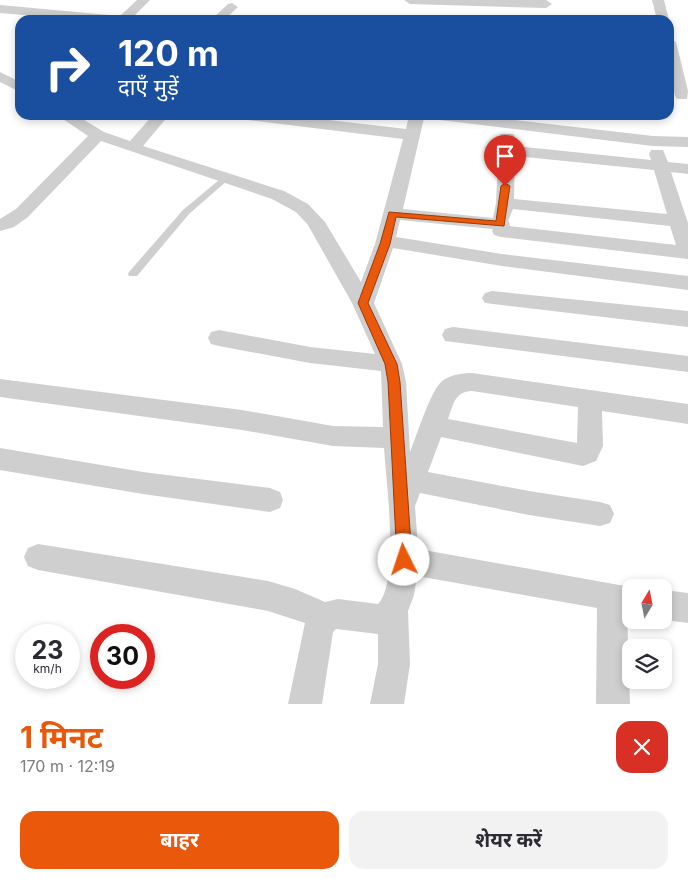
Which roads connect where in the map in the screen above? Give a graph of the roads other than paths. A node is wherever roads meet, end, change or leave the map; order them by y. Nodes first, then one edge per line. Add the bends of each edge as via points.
1 (144, 0) edge
2 (410, 0) edge
3 (658, 0) edge
4 (546, 6) edge
5 (232, 7) dead end
6 (0, 9) edge
7 (68, 15) edge
8 (129, 15) edge
9 (223, 15) edge
10 (662, 15) edge
11 (674, 67) edge
12 (0, 72) edge
13 (15, 73) edge
14 (0, 76) edge
15 (15, 85) edge
16 (680, 96) edge
17 (73, 120) edge
18 (157, 120) edge
19 (289, 120) edge
20 (416, 120) edge
21 (473, 120) edge
22 (507, 124) junction
23 (98, 135) junction
24 (412, 135) junction
25 (653, 141) junction
26 (688, 142) edge
27 (133, 148) junction
28 (506, 150) junction
29 (661, 166) junction
30 (688, 169) edge
31 (225, 178) junction
32 (668, 191) junction
33 (688, 193) edge
34 (504, 203) junction
35 (392, 214) junction
36 (681, 219) edge
37 (0, 225) edge
38 (501, 227) junction
39 (385, 241) junction
40 (688, 252) edge
41 (502, 260) junction
42 (133, 274) dead end
43 (688, 283) edge
44 (492, 298) dead end
45 (363, 303) junction
46 (688, 319) edge
47 (453, 335) dead end
48 (220, 338) dead end
49 (391, 364) junction
50 (688, 364) edge
51 (0, 388) edge
52 (590, 399) junction
53 (688, 414) edge
54 (433, 426) junction
55 (396, 438) junction
56 (0, 459) edge
57 (412, 480) junction
58 (270, 500) dead end
59 (401, 508) junction
60 (600, 514) dead end
61 (38, 557) dead end
62 (404, 560) junction
63 (622, 598) edge
64 (672, 606) edge
65 (688, 608) edge
66 (393, 611) junction
67 (326, 617) junction
68 (305, 704) edge
69 (387, 704) edge
70 (613, 704) edge

1 - 8 street
2 - 4 street
3 - 10 street
5 - 9 street
6 - 7 street
11 - 16 street
12 - 13 street
14 - 15 street
17 - 23 street
18 - 27 street
19 - 24 street
20 - 24 street
21 - 22 street
22 - 25 street
22 - 28 street
23 - 27 street
23 - 37 street via 22,214
24 - 35 street
25 - 26 street
25 - 29 street
27 - 31 street
28 - 29 street
28 - 34 street
29 - 30 street
29 - 32 street
31 - 42 lane via 186,212
31 - 45 street via 278,195 302,208 316,222
32 - 33 street
32 - 36 street
34 - 36 street
34 - 38 street
35 - 38 street
35 - 39 street
36 - 40 street
38 - 40 street
38 - 41 street
39 - 41 street
39 - 45 street
41 - 43 street
44 - 46 street
45 - 49 street
47 - 50 street
48 - 49 street via 310,355
49 - 55 street
51 - 55 street via 242,420 333,436
52 - 53 street
52 - 54 street via 459,382 445,394
52 - 54 street via 590,446 583,455
54 - 57 street
55 - 59 street
56 - 58 street
57 - 59 street
57 - 60 street
59 - 62 street
61 - 67 street via 268,596
62 - 63 street
62 - 66 street
63 - 70 street
64 - 65 street
66 - 67 street via 380,619 342,614
66 - 69 street via 394,664
67 - 68 street via 319,626

